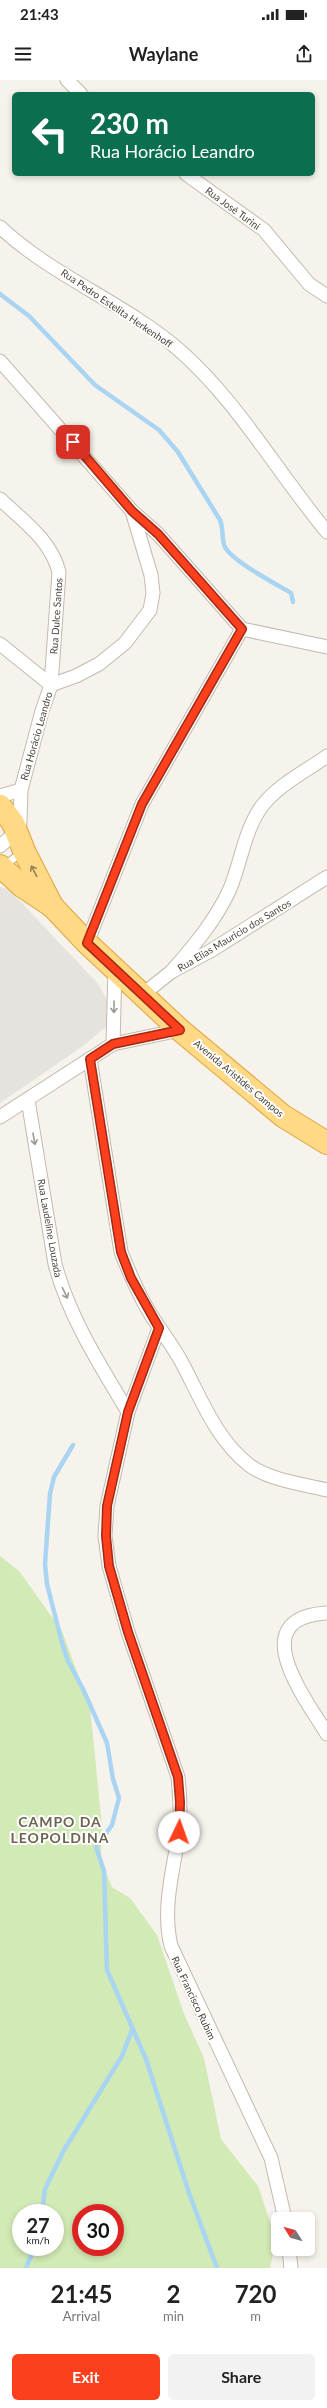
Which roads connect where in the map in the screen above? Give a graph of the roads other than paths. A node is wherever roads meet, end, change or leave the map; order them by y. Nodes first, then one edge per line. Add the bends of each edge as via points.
1 (67, 80) edge
2 (80, 92) edge
3 (189, 176) edge
4 (0, 227) edge
5 (327, 296) edge
6 (0, 361) edge
7 (0, 499) edge
8 (132, 511) junction
9 (327, 532) edge
10 (242, 629) junction
11 (0, 644) edge
12 (327, 647) edge
13 (51, 685) junction
14 (327, 756) edge
15 (21, 790) junction
16 (0, 796) edge
17 (0, 806) edge
18 (20, 842) junction
19 (0, 862) edge
20 (327, 877) edge
21 (52, 906) junction
22 (87, 943) junction
23 (115, 969) junction
24 (171, 972) junction
25 (142, 995) junction
26 (180, 1030) junction
27 (113, 1044) junction
28 (90, 1059) junction
29 (28, 1100) junction
30 (0, 1117) edge
31 (327, 1143) edge
32 (159, 1328) junction
33 (128, 1412) junction
34 (327, 1490) edge
35 (327, 1614) edge
36 (327, 1734) edge
37 (283, 2212) edge
38 (290, 2256) edge
39 (291, 2268) edge

1 - 2 street
3 - 5 street, Rua José Turini via 264,230 309,284
4 - 9 street, Rua Pedro Estelita Herkenhoff via 32,252 177,348 232,406
6 - 8 street, Rua Horácio Leandro
7 - 13 street, Rua Dulce Santos via 46,544 55,557 59,572
8 - 10 street via 158,534
8 - 13 street, Rua Horácio Leandro via 151,575 153,593 150,610 125,643 99,664
10 - 12 street
10 - 22 street via 142,804
11 - 13 street
13 - 15 street, Rua Horácio Leandro
14 - 24 street via 273,794 262,807 253,822 225,897 196,943
15 - 16 street
15 - 18 street, Rua Horácio Leandro
17 - 18 highway, Avenida Aristides Campos via 13,823
18 - 19 street
18 - 19 lane
21 -> 18 highway, Avenida Aristides Campos
19 - 21 highway, Avenida Aristides Campos via 22,886
20 - 24 street, Rua Elias Maurício dos Santos via 212,950
21 - 22 highway, Avenida Aristides Campos
22 - 23 highway, Avenida Aristides Campos
23 - 25 highway, Avenida Aristides Campos
23 -> 27 street
24 - 25 street, Rua Elias Maurício dos Santos
25 - 26 highway, Avenida Aristides Campos
26 - 27 street
26 - 31 highway, Avenida Aristides Campos via 283,1116
27 - 28 street
28 - 29 street
28 - 32 street via 121,1252 131,1278
29 - 30 street
29 -> 33 street, Rua Laudeline Louzada via 62,1287 99,1363
32 - 33 street, Rua Francisco Rubim
32 - 34 street via 180,1360 207,1415 229,1446 250,1466 274,1476
33 - 37 street, Rua Francisco Rubim via 107,1506 106,1536 109,1566 128,1632 178,1777 179,1832 167,1904 167,1931 177,1963 271,2158
35 - 36 street via 302,1619 290,1626 283,1638 285,1653 295,1681
38 - 39 street

